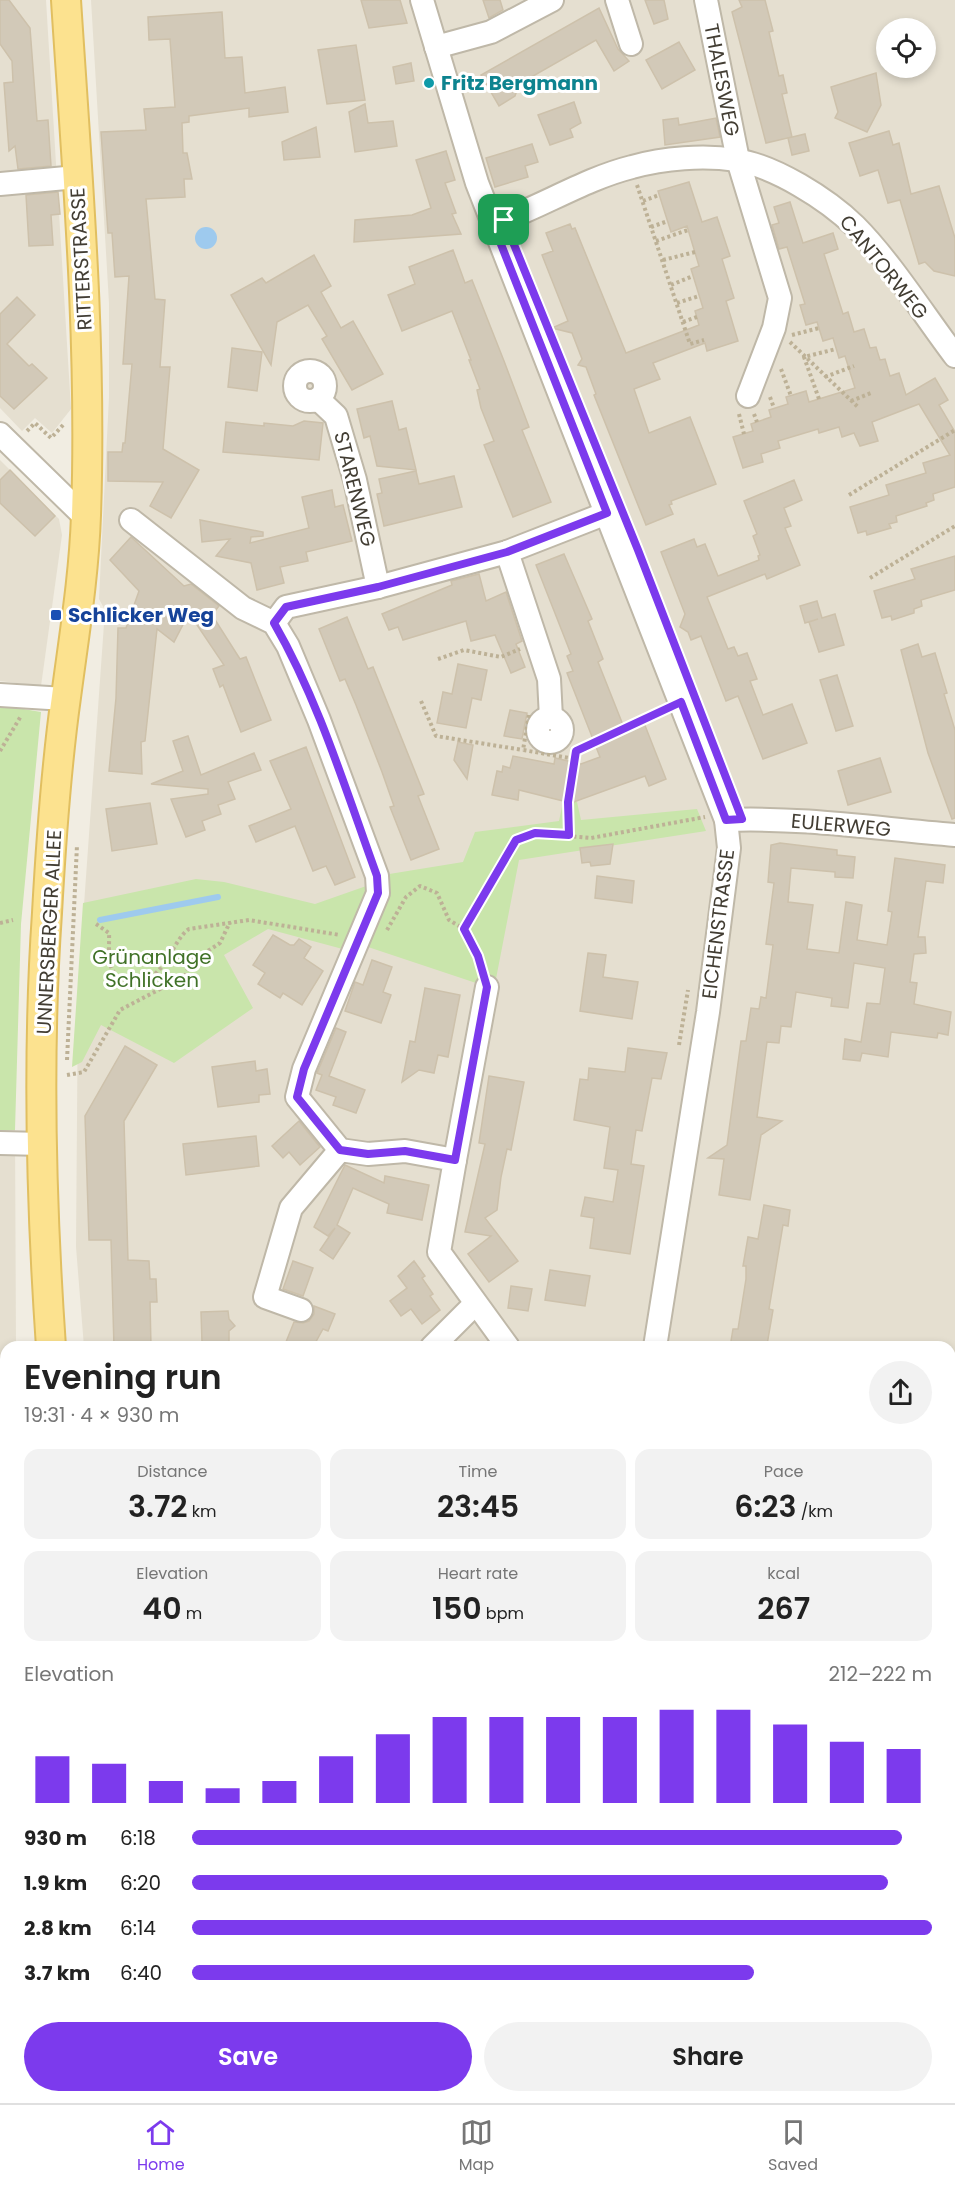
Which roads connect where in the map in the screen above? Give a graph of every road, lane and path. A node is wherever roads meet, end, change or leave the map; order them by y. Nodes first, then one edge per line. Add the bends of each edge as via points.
1 (66, 0) edge
2 (422, 0) edge
3 (552, 0) edge
4 (617, 0) edge
5 (706, 0) edge
6 (631, 44) dead end
7 (436, 47) junction
8 (738, 160) junction
9 (632, 167) junction
10 (77, 177) junction
11 (0, 184) edge
12 (659, 195) dead end
13 (643, 201) junction
14 (668, 221) dead end
15 (493, 224) junction
16 (651, 227) junction
17 (688, 230) dead end
18 (656, 241) junction
19 (695, 252) dead end
20 (663, 260) junction
21 (693, 276) dead end
22 (671, 285) junction
23 (699, 296) dead end
24 (676, 303) junction
25 (697, 317) dead end
26 (683, 322) junction
27 (819, 328) dead end
28 (704, 340) dead end
29 (836, 349) dead end
30 (955, 356) edge
31 (804, 357) junction
32 (854, 366) dead end
33 (825, 377) junction
34 (871, 393) dead end
35 (748, 396) dead end
36 (318, 399) dead end
37 (819, 399) dead end
38 (851, 401) junction
39 (859, 408) dead end
40 (63, 425) dead end
41 (955, 430) edge
42 (0, 434) edge
43 (51, 438) dead end
44 (849, 495) dead end
45 (607, 513) junction
46 (86, 518) junction
47 (131, 520) dead end
48 (955, 526) edge
49 (507, 552) junction
50 (870, 578) dead end
51 (378, 587) junction
52 (274, 623) junction
53 (536, 643) junction
54 (438, 659) dead end
55 (0, 695) edge
56 (65, 699) junction
57 (421, 701) dead end
58 (681, 702) junction
59 (25, 709) dead end
60 (551, 718) dead end
61 (523, 750) dead end
62 (0, 752) edge
63 (716, 818) junction
64 (569, 835) junction
65 (955, 835) edge
66 (420, 886) dead end
67 (13, 920) dead end
68 (231, 922) junction
69 (0, 923) edge
70 (96, 924) dead end
71 (464, 929) junction
72 (316, 930) dead end
73 (487, 987) joint
74 (67, 1075) dead end
75 (0, 1143) edge
76 (43, 1144) junction
77 (340, 1150) junction
78 (455, 1160) junction
79 (476, 1304) junction
80 (301, 1310) dead end
81 (51, 1341) edge
82 (438, 1341) edge
83 (504, 1341) edge
84 (656, 1341) edge

1 - 10 main road, RITTERSTRASSE
2 - 7 street, EICHENSTRASSE
3 - 7 street via 491,32
4 - 6 street
5 - 8 street, THALESWEG
7 - 15 street, EICHENSTRASSE
8 - 9 street, CANTORWEG via 678,160
8 - 30 street, CANTORWEG via 790,181 844,216 869,242
8 - 35 street via 780,298 770,340
9 - 13 path
9 - 15 street, CANTORWEG
10 - 11 street
10 - 46 main road, RITTERSTRASSE via 88,404
12 - 13 path
13 - 16 path
14 - 16 path
15 - 45 street, EICHENSTRASSE
16 - 18 path
17 - 18 path
18 - 20 path
19 - 20 path
20 - 22 path
21 - 22 path
22 - 24 path
23 - 24 path
24 - 26 path
25 - 26 path
26 - 28 path via 690,344
27 - 31 path via 786,337
29 - 31 path
31 - 33 path
31 - 37 path
32 - 33 path
33 - 38 path
34 - 38 path
36 - 51 street, STARENWEG via 336,416 355,480
38 - 39 path
40 - 43 path
41 - 44 path
42 - 46 street
45 - 49 street
45 - 58 street, EICHENSTRASSE
46 - 56 main road, UNNERSBERGER ALLEE via 79,607
47 - 52 street via 243,608
48 - 50 path
49 - 51 street
49 - 53 street
51 - 52 street via 286,607
52 - 77 street via 288,646 319,720 377,876 378,893 304,1069 297,1097
53 - 54 path via 501,657 464,650
53 - 60 street via 549,679
55 - 56 street
56 - 76 main road, UNNERSBERGER ALLEE via 46,916
57 - 61 path via 436,736
58 - 63 street, EICHENSTRASSE
58 - 64 path via 576,751 568,802
59 - 62 path
63 - 64 path via 591,838
63 - 65 street, EULERWEG via 821,822
63 - 84 street, EICHENSTRASSE via 729,848
64 - 71 path via 535,833 516,840
66 - 71 path via 437,893 449,920
67 - 69 path
68 - 70 path via 189,929 160,969 143,980 131,982 112,972 110,933
68 - 72 path via 249,920
68 - 74 path via 220,943 191,962 185,976 120,1010 84,1072
71 - 73 path via 478,956
73 - 78 street
75 - 76 street
76 - 81 main road, UNNERSBERGER ALLEE
77 - 78 street via 368,1154 405,1151
77 - 80 street via 291,1208 264,1297
78 - 79 street via 439,1252
79 - 82 street
79 - 83 street

